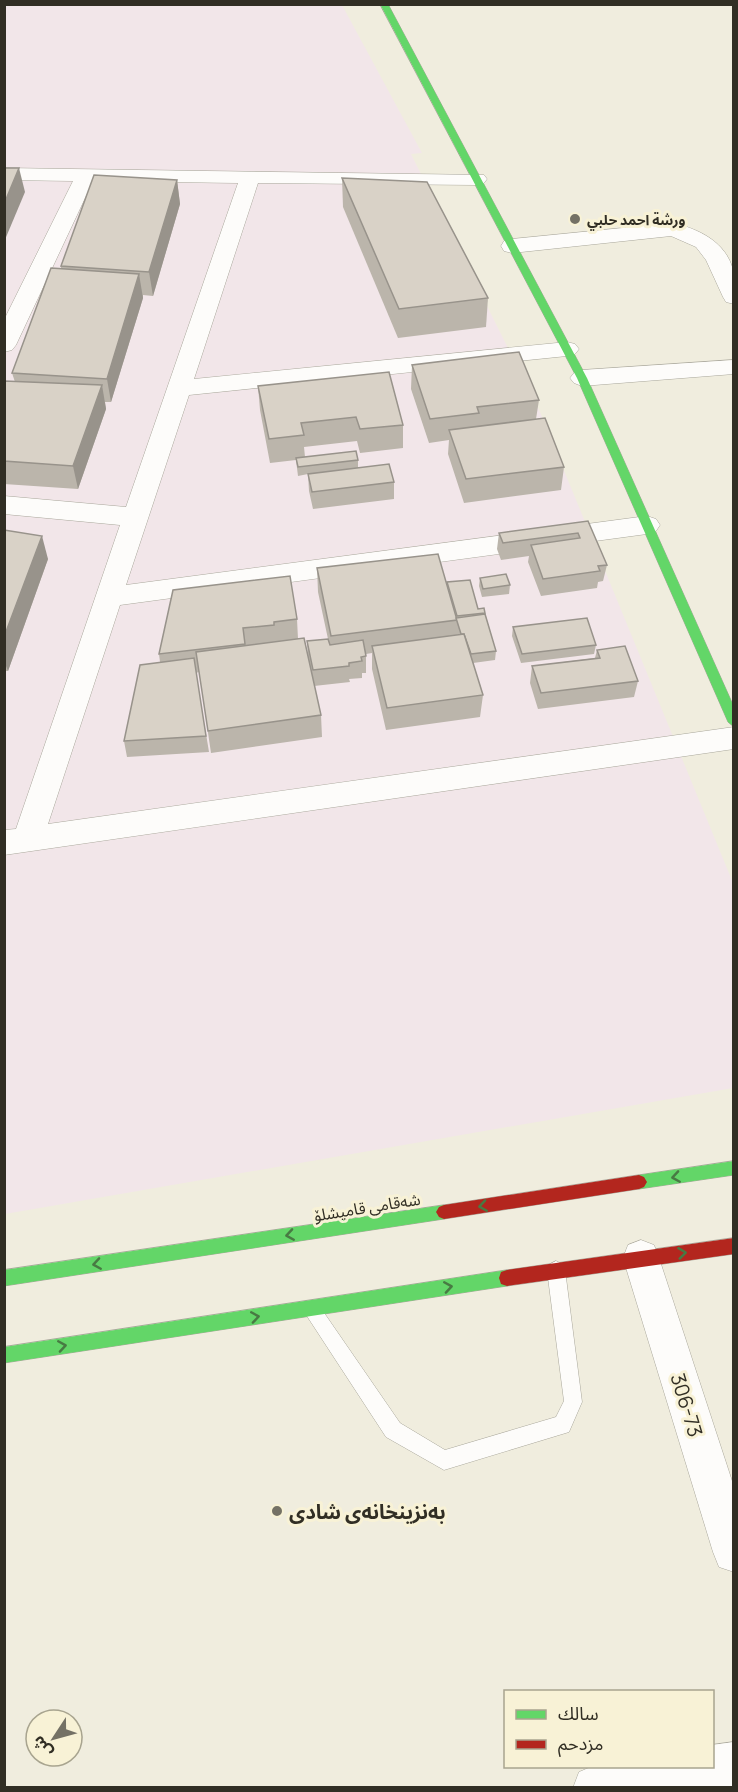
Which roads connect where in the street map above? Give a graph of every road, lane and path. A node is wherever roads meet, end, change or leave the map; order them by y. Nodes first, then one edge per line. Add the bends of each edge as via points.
1 (384, 4) edge
2 (4, 174) edge
3 (86, 175) junction
4 (250, 177) junction
5 (477, 179) junction
6 (512, 246) junction
7 (734, 297) edge
8 (4, 345) edge
9 (567, 349) junction
10 (734, 367) edge
11 (582, 378) junction
12 (178, 388) junction
13 (4, 505) edge
14 (135, 518) junction
15 (647, 525) junction
16 (108, 597) junction
17 (734, 722) edge
18 (734, 738) edge
19 (16, 842) edge
20 (734, 1168) edge
21 (734, 1246) edge
22 (641, 1258) junction
23 (556, 1270) junction
24 (4, 1278) edge
25 (311, 1308) junction
26 (4, 1355) edge
27 (734, 1552) edge
28 (734, 1764) edge
29 (714, 1767) edge
30 (711, 1768) edge
31 (595, 1788) edge

1 - 5 street
2 - 3 street
3 - 4 street
3 - 8 street
4 - 5 street
4 - 12 street
5 - 6 street
6 - 7 street via 673,229 704,242 717,259
6 - 9 street
9 - 11 street
9 - 12 street
10 - 11 street
11 - 15 street
12 - 14 street
13 - 14 street
14 - 16 street
15 - 16 street
15 - 17 street
16 - 19 street
18 - 19 street
20 -> 24 street, شەقامی قامیشلۆ
22 -> 21 street
22 - 23 street
22 - 27 street, 306-73
25 -> 23 street
23 - 25 lane via 573,1402 562,1425 444,1460 393,1430
26 -> 25 street
28 - 29 street
30 - 31 street

